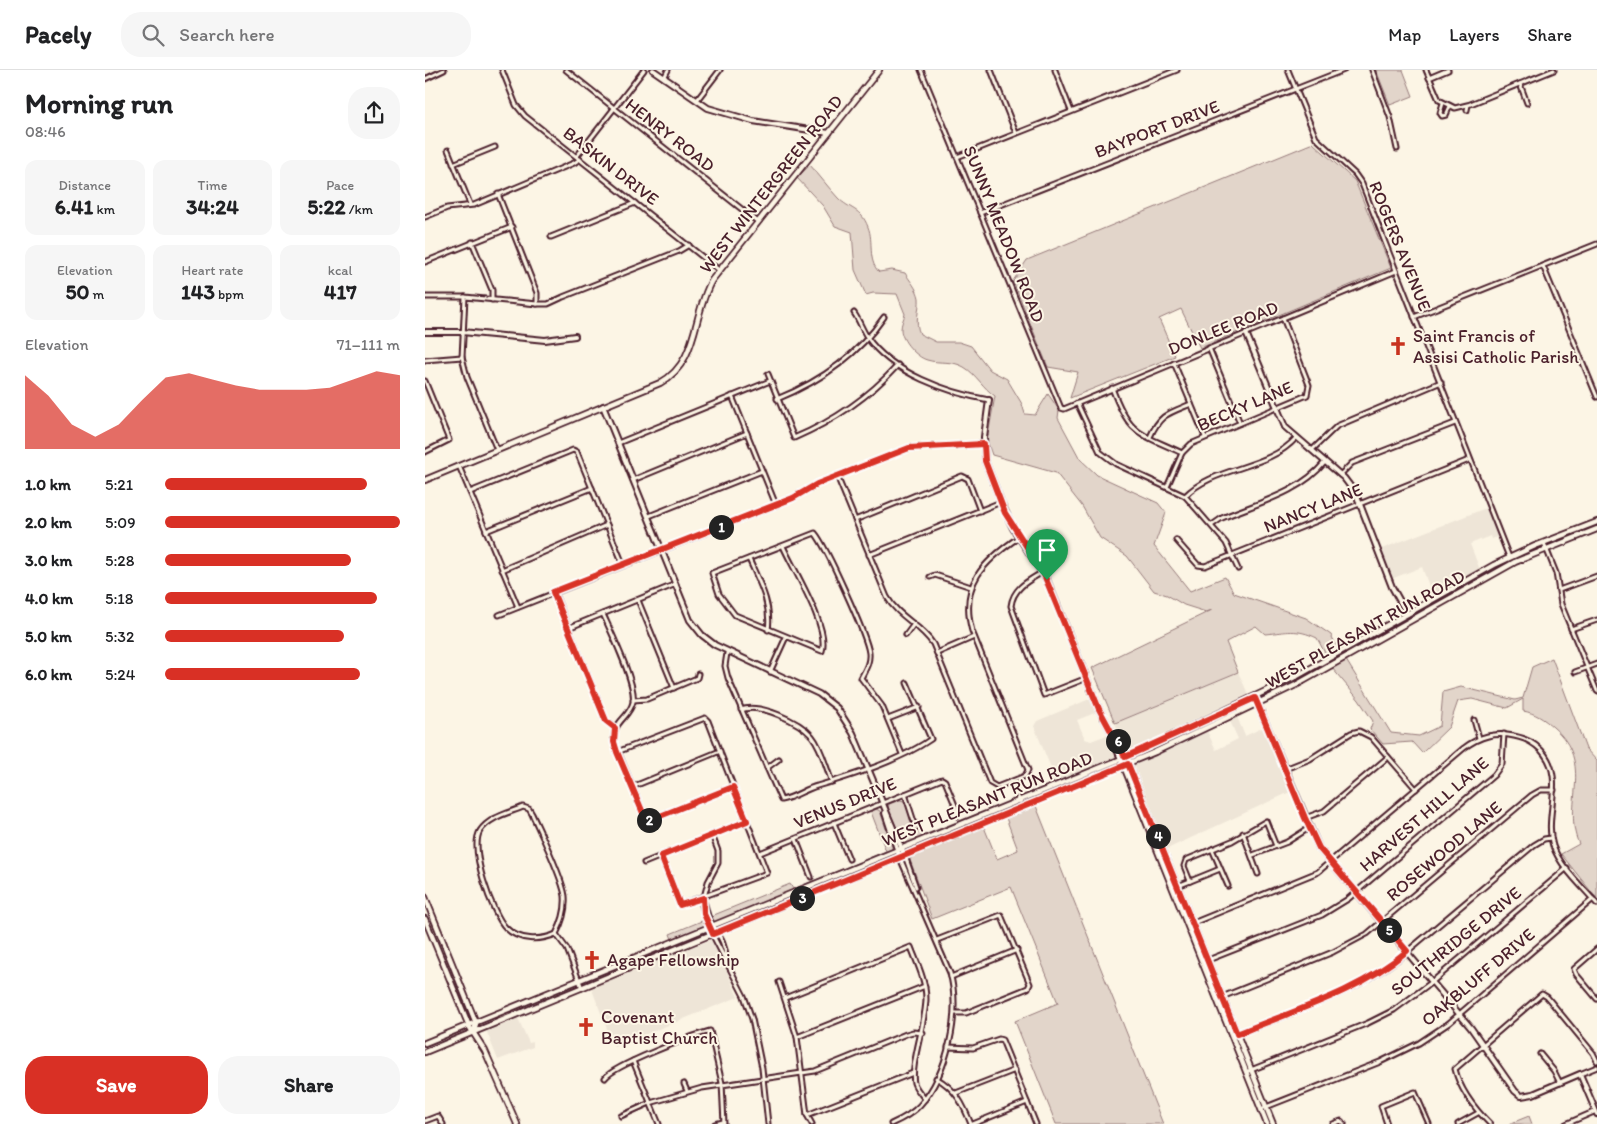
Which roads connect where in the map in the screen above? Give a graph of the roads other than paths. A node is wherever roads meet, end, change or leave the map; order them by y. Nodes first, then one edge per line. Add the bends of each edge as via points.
1 (444, 70) edge
2 (502, 70) edge
3 (565, 70) edge
4 (644, 70) edge
5 (653, 70) edge
6 (668, 70) edge
7 (720, 70) edge
8 (879, 70) edge
9 (921, 70) edge
10 (991, 70) edge
11 (1055, 70) edge
12 (1177, 70) edge
13 (1288, 70) edge
14 (1344, 70) edge
15 (1372, 70) edge
16 (1426, 70) edge
17 (1448, 70) edge
18 (1555, 70) edge
19 (664, 78) junction
20 (1429, 78) junction
21 (425, 79) edge
22 (1520, 84) junction
23 (1296, 89) junction
24 (697, 100) junction
25 (1443, 103) junction
26 (1527, 103) dead end
27 (1468, 105) junction
28 (1450, 106) junction
29 (615, 109) junction
30 (1467, 110) dead end
31 (1071, 111) junction
32 (829, 133) junction
33 (1016, 133) junction
34 (495, 147) dead end
35 (1397, 149) dead end
36 (447, 150) dead end
37 (957, 157) junction
38 (578, 158) junction
39 (453, 164) junction
40 (498, 194) junction
41 (636, 203) junction
42 (471, 204) junction
43 (980, 213) junction
44 (425, 217) edge
45 (757, 222) junction
46 (512, 227) junction
47 (551, 238) dead end
48 (472, 242) junction
49 (1597, 244) edge
50 (689, 245) junction
51 (425, 262) edge
52 (1543, 266) junction
53 (719, 270) junction
54 (1396, 271) junction
55 (425, 297) edge
56 (465, 297) junction
57 (492, 300) junction
58 (537, 304) junction
59 (854, 312) dead end
60 (884, 317) dead end
61 (1414, 317) junction
62 (1283, 318) junction
63 (425, 332) edge
64 (462, 332) junction
65 (1246, 333) junction
66 (575, 336) dead end
67 (867, 337) junction
68 (1209, 348) junction
69 (461, 357) junction
70 (425, 360) edge
71 (1174, 363) junction
72 (898, 365) junction
73 (768, 374) dead end
74 (425, 381) edge
75 (770, 381) junction
76 (1441, 382) junction
77 (1112, 388) junction
78 (732, 396) junction
79 (1597, 397) edge
80 (777, 399) junction
81 (989, 400) joint
82 (1077, 403) junction
83 (1191, 404) junction
84 (603, 406) junction
85 (1061, 408) joint
86 (1277, 408) junction
87 (1240, 423) junction
88 (1455, 423) junction
89 (747, 433) junction
90 (1149, 437) junction
91 (1205, 438) junction
92 (1296, 438) junction
93 (618, 443) junction
94 (984, 444) junction
95 (497, 450) junction
96 (1312, 450) junction
97 (425, 452) edge
98 (1182, 453) junction
99 (1469, 460) junction
100 (1325, 462) junction
101 (459, 466) junction
102 (762, 470) junction
103 (1340, 475) junction
104 (837, 476) junction
105 (425, 480) edge
106 (633, 480) junction
107 (1167, 487) junction
108 (592, 488) junction
109 (470, 492) junction
110 (1185, 496) junction
111 (1001, 502) junction
112 (1360, 504) junction
113 (776, 505) junction
114 (980, 511) junction
115 (649, 516) junction
116 (855, 520) junction
117 (1597, 522) edge
118 (607, 526) junction
119 (1211, 526) junction
120 (1597, 529) edge
121 (486, 531) junction
122 (1019, 537) junction
123 (1176, 540) dead end
124 (1544, 543) junction
125 (783, 546) junction
126 (1546, 549) junction
127 (663, 551) junction
128 (869, 555) junction
129 (1232, 555) junction
130 (1509, 558) junction
131 (749, 559) junction
132 (1512, 563) junction
133 (623, 564) junction
134 (502, 570) junction
135 (1239, 570) dead end
136 (1043, 572) junction
137 (1597, 576) edge
138 (930, 577) dead end
139 (676, 584) junction
140 (1459, 584) junction
141 (971, 587) junction
142 (1463, 590) junction
143 (1559, 590) junction
144 (553, 592) junction
145 (638, 600) junction
146 (518, 607) junction
147 (603, 614) junction
148 (1407, 614) junction
149 (499, 615) dead end
150 (1597, 620) edge
151 (1411, 621) junction
152 (914, 624) junction
153 (568, 628) junction
154 (1571, 629) junction
155 (768, 630) junction
156 (906, 635) dead end
157 (786, 637) junction
158 (974, 637) junction
159 (1359, 641) junction
160 (1363, 647) junction
161 (727, 652) junction
162 (937, 653) junction
163 (1597, 664) edge
164 (1587, 668) junction
165 (770, 672) junction
166 (1575, 672) dead end
167 (698, 674) dead end
168 (1087, 678) junction
169 (907, 683) dead end
170 (674, 688) junction
171 (1597, 691) edge
172 (1255, 698) junction
173 (633, 700) junction
174 (1258, 704) junction
175 (919, 707) junction
176 (741, 710) junction
177 (888, 719) junction
178 (1474, 720) dead end
179 (615, 728) junction
180 (1175, 733) junction
181 (1504, 734) junction
182 (1479, 738) junction
183 (1179, 741) junction
184 (617, 752) junction
185 (720, 752) junction
186 (902, 754) junction
187 (1123, 758) junction
188 (1388, 758) junction
189 (779, 759) dead end
190 (1126, 765) junction
191 (767, 768) junction
192 (867, 769) junction
193 (1285, 769) junction
194 (1073, 779) junction
195 (832, 782) junction
196 (1011, 782) junction
197 (1075, 786) junction
198 (632, 787) junction
199 (733, 787) junction
200 (1416, 789) junction
201 (1554, 790) junction
202 (905, 794) junction
203 (1019, 800) junction
204 (882, 804) junction
205 (1022, 807) junction
206 (957, 816) dead end
207 (983, 816) junction
208 (1148, 818) junction
209 (1305, 818) junction
210 (747, 821) junction
211 (835, 823) junction
212 (986, 823) junction
213 (916, 828) dead end
214 (1309, 828) junction
215 (1243, 833) junction
216 (712, 835) junction
217 (796, 838) junction
218 (1551, 838) junction
219 (1277, 846) junction
220 (1212, 849) junction
221 (900, 850) junction
222 (760, 853) junction
223 (1253, 855) junction
224 (661, 856) junction
225 (903, 857) junction
226 (849, 859) dead end
227 (1331, 861) junction
228 (644, 863) dead end
229 (1220, 868) junction
230 (1567, 868) junction
231 (848, 871) junction
232 (1259, 874) dead end
233 (811, 876) dead end
234 (851, 878) junction
235 (1190, 881) junction
236 (1178, 886) junction
237 (1228, 886) dead end
238 (1356, 891) junction
239 (703, 898) junction
240 (1593, 898) junction
241 (425, 900) edge
242 (1597, 904) edge
243 (425, 919) edge
244 (1382, 921) junction
245 (1190, 924) junction
246 (711, 927) junction
247 (718, 932) junction
248 (556, 934) junction
249 (713, 934) junction
250 (937, 940) junction
251 (1597, 949) edge
252 (1017, 950) junction
253 (1407, 951) junction
254 (726, 958) junction
255 (1205, 961) junction
256 (951, 977) junction
257 (579, 981) junction
258 (779, 982) dead end
259 (1432, 982) junction
260 (925, 986) junction
261 (582, 988) junction
262 (785, 998) junction
263 (1220, 998) junction
264 (1597, 999) edge
265 (955, 1013) junction
266 (1459, 1013) junction
267 (476, 1022) junction
268 (469, 1026) junction
269 (474, 1032) junction
270 (923, 1033) junction
271 (1235, 1035) junction
272 (797, 1037) junction
273 (425, 1043) edge
274 (1484, 1044) junction
275 (948, 1047) junction
276 (425, 1052) edge
277 (1540, 1054) dead end
278 (633, 1061) junction
279 (1597, 1061) edge
280 (1597, 1067) edge
281 (1015, 1070) junction
282 (1249, 1071) junction
283 (802, 1073) junction
284 (913, 1073) junction
285 (1580, 1074) junction
286 (605, 1078) dead end
287 (936, 1078) junction
288 (764, 1079) junction
289 (722, 1083) junction
290 (1561, 1083) junction
291 (684, 1084) dead end
292 (687, 1091) junction
293 (956, 1093) junction
294 (925, 1098) junction
295 (1027, 1102) junction
296 (650, 1104) junction
297 (1264, 1108) junction
298 (1597, 1112) edge
299 (1479, 1113) junction
300 (807, 1115) junction
301 (621, 1116) dead end
302 (425, 1121) edge
303 (724, 1123) edge
304 (1343, 1123) edge
305 (443, 1124) edge
306 (517, 1124) edge
307 (659, 1124) edge
308 (715, 1124) edge
309 (768, 1124) edge
310 (811, 1124) edge
311 (891, 1124) edge
312 (972, 1124) edge
313 (1036, 1124) edge
314 (1267, 1124) edge
315 (1273, 1124) edge
316 (1333, 1124) edge
317 (1387, 1124) edge
318 (1429, 1124) edge
319 (1458, 1124) edge
320 (1490, 1124) edge
321 (1566, 1124) edge

1 - 21 street
2 - 38 street, BASKIN DRIVE via 521,112
3 - 29 street, HENRY ROAD
4 - 29 street
5 - 19 street
6 - 19 street
7 - 24 street
8 - 32 main road, WEST WINTERGREEN ROAD
9 - 37 street, SUNNY MEADOW ROAD
10 - 33 street
11 - 31 street
12 - 31 street
13 - 23 street, ROGERS AVENUE
14 - 23 street, BAYPORT DRIVE
15 - 35 street via 1390,117
16 - 20 street
17 - 20 street
18 - 22 street
19 - 24 street
20 - 25 street via 1436,96
22 - 26 street
22 - 27 street
23 - 43 street, BAYPORT DRIVE
23 - 54 street, ROGERS AVENUE via 1316,138 1362,184
24 - 32 street via 708,108 741,119
25 - 28 street
25 - 28 street via 1441,116 1446,115
27 - 28 street
27 - 30 street
29 - 38 street
29 - 45 street, HENRY ROAD
31 - 33 street
32 - 45 main road, WEST WINTERGREEN ROAD
33 - 37 street
34 - 39 street
36 - 39 street
37 - 43 street, SUNNY MEADOW ROAD
38 - 40 street via 574,164
38 - 41 street, BASKIN DRIVE
39 - 42 street
40 - 42 street
40 - 46 street
41 - 47 street
41 - 50 street, BASKIN DRIVE
42 - 44 street via 447,208
43 - 85 street, SUNNY MEADOW ROAD
45 - 53 main road, WEST WINTERGREEN ROAD
46 - 48 street
46 - 58 street via 537,293
48 - 51 street
48 - 57 street via 492,290
49 - 52 street
50 - 53 street, BASKIN DRIVE
50 - 58 street via 549,304
52 - 61 street
52 - 79 street
53 - 84 main road, WEST WINTERGREEN ROAD via 705,293 687,354 677,371 660,383
54 - 61 street, ROGERS AVENUE
54 - 62 street, DONLEE ROAD
55 - 56 street
56 - 57 street
56 - 64 street
57 - 58 street
59 - 67 street
60 - 67 street
61 - 76 street, ROGERS AVENUE
62 - 65 street, DONLEE ROAD
62 - 86 street, BECKY LANE via 1310,388 1307,395
63 - 64 street
64 - 66 street via 545,340
64 - 69 street
65 - 68 street, DONLEE ROAD
65 - 86 street
67 - 72 street
67 - 80 street via 823,377
68 - 71 street, DONLEE ROAD
68 - 87 street
69 - 70 street
69 - 95 street
71 - 77 street, DONLEE ROAD
71 - 83 street
72 - 80 street via 879,386 839,416 794,438
72 - 81 street via 923,380
73 - 75 street
74 - 97 street via 449,440
75 - 78 street
75 - 80 street
76 - 88 street, ROGERS AVENUE
76 - 96 street via 1337,426
77 - 82 street, DONLEE ROAD
77 - 90 street via 1127,423
78 - 89 street
78 - 93 street
81 - 94 street
82 - 85 street, DONLEE ROAD
82 - 107 street via 1096,446 1105,457
83 - 90 street via 1163,416
83 - 91 street
84 - 93 street
84 - 95 main road, WEST WINTERGREEN ROAD
86 - 87 street, BECKY LANE
86 - 92 street via 1285,427
87 - 91 street, BECKY LANE
88 - 99 street, ROGERS AVENUE
88 - 103 street via 1352,463
89 - 102 street
89 - 106 street
90 - 98 street
91 - 98 street, BECKY LANE via 1191,444
92 - 96 street
92 - 110 street via 1281,450 1204,482
93 - 106 street
94 - 104 street via 909,448
94 - 111 street via 985,461
95 - 101 main road, WEST WINTERGREEN ROAD
96 - 100 street
98 - 107 street
99 - 112 street, NANCY LANE
99 - 130 street, ROGERS AVENUE
100 - 103 street
100 - 119 street via 1300,486 1222,518
101 - 105 main road, WEST WINTERGREEN ROAD
101 - 109 street
102 - 113 street
102 - 115 street
103 - 112 street
104 - 113 street
104 - 116 street
106 - 115 street
107 - 110 street
108 - 109 street via 577,452 573,450
108 - 118 street
108 - 121 street
109 - 121 street
110 - 119 street
111 - 114 street
111 - 122 street
112 - 129 street, NANCY LANE
112 - 148 street via 1392,587
113 - 127 street
114 - 116 street via 968,479 962,476
114 - 128 street
115 - 127 street
116 - 128 street
117 - 124 main road, WEST PLEASANT RUN ROAD
118 - 133 street
118 - 134 street
119 - 129 street
120 - 126 main road, WEST PLEASANT RUN ROAD
121 - 134 street
122 - 136 street
122 - 141 street via 988,560
123 - 129 street, NANCY LANE via 1201,566
124 - 126 street
124 - 130 main road, WEST PLEASANT RUN ROAD
125 - 131 street
125 - 157 street via 819,625 822,651
125 - 177 street via 815,533 840,580 868,648 869,663 861,678
126 - 132 main road, WEST PLEASANT RUN ROAD
126 - 143 street
127 - 133 street
127 - 139 street
128 - 152 street via 890,604
129 - 135 street
130 - 132 main road
130 - 140 main road, WEST PLEASANT RUN ROAD
131 - 155 street via 769,606
131 - 155 street via 712,573 719,594 731,611
132 - 142 main road, WEST PLEASANT RUN ROAD
133 - 144 street
134 - 146 street
136 - 168 street
136 - 168 street via 1019,587 1012,597 1011,606 1044,695
137 - 143 street
138 - 141 street via 935,575
139 - 145 street
139 - 161 street via 690,620 702,635
140 - 142 main road
140 - 148 main road, WEST PLEASANT RUN ROAD
141 - 158 street via 969,616
142 - 151 main road, WEST PLEASANT RUN ROAD
143 - 154 street
144 - 146 street
144 - 153 street
145 - 147 street
145 - 170 street
146 - 149 street
147 - 153 street
147 - 173 street via 632,686
148 - 151 main road
148 - 159 main road, WEST PLEASANT RUN ROAD
150 - 154 street
151 - 160 main road, WEST PLEASANT RUN ROAD
152 - 156 street
152 - 162 street via 930,638
153 - 179 street via 606,721
154 - 164 street
155 - 157 street
157 - 165 street
158 - 162 street
158 - 196 street via 1027,766 1027,774
159 - 160 main road
159 - 172 main road, WEST PLEASANT RUN ROAD
160 - 174 main road, WEST PLEASANT RUN ROAD
161 - 165 street
161 - 176 street via 725,672
162 - 196 street via 992,785 997,787
163 - 164 street
164 - 166 street
164 - 171 street
165 - 192 street via 819,694 833,704 849,724
167 - 170 street via 697,678
168 - 187 street
169 - 175 street
170 - 173 street via 647,699
172 - 174 street
172 - 180 main road, WEST PLEASANT RUN ROAD
173 - 179 street via 631,708
174 - 183 main road, WEST PLEASANT RUN ROAD
174 - 193 street
175 - 177 street
175 - 186 street via 929,741
176 - 191 street
176 - 195 street via 751,707 765,710 811,734
177 - 186 street
178 - 182 street
179 - 184 street
180 - 183 main road
180 - 187 main road, WEST PLEASANT RUN ROAD
181 - 182 street
181 - 201 street via 1523,738 1543,752 1552,769
181 - 238 street, HARVEST HILL LANE via 1502,764 1495,775
182 - 200 street
183 - 190 main road, WEST PLEASANT RUN ROAD
184 - 185 street via 700,719 708,721
184 - 198 street
185 - 198 street
185 - 199 street
186 - 192 street
187 - 190 main road
187 - 194 main road, WEST PLEASANT RUN ROAD
188 - 193 street via 1366,733 1355,731
188 - 200 street
188 - 209 street via 1324,811
189 - 191 street
190 - 197 main road, WEST PLEASANT RUN ROAD
190 - 208 main road
191 - 195 street via 781,800
192 - 195 street
192 - 204 street
193 - 209 street
194 - 197 main road
194 - 203 main road, WEST PLEASANT RUN ROAD
196 - 203 street
197 - 205 main road, WEST PLEASANT RUN ROAD
198 - 199 street via 646,820 650,820
199 - 210 street
200 - 227 street
201 - 218 street
201 - 244 street, ROSEWOOD LANE via 1541,790 1531,795
202 - 204 street, VENUS DRIVE
202 - 206 street, VENUS DRIVE via 942,779
202 - 213 street
203 - 205 street
203 - 207 main road, WEST PLEASANT RUN ROAD
204 - 211 street, VENUS DRIVE
204 - 221 street
205 - 212 main road, WEST PLEASANT RUN ROAD
207 - 212 main road
207 - 221 main road, WEST PLEASANT RUN ROAD
208 - 236 main road
208 - 245 main road
209 - 214 street
210 - 216 street
210 - 222 street
211 - 217 street, VENUS DRIVE
211 - 226 street
212 - 225 main road, WEST PLEASANT RUN ROAD
214 - 219 street
214 - 227 street via 1319,848
215 - 219 street via 1266,822
215 - 220 street
215 - 223 street
216 - 224 street
216 - 239 street via 718,851 718,863
217 - 222 street, VENUS DRIVE
217 - 233 street
218 - 230 street via 1556,853
218 - 253 street via 1534,845
219 - 223 street
220 - 229 street
220 - 235 street via 1184,862
221 - 225 street
221 - 231 main road, WEST PLEASANT RUN ROAD
222 - 239 street via 767,873
223 - 232 street
224 - 228 street
224 - 239 street via 680,905
225 - 234 main road, WEST PLEASANT RUN ROAD
225 - 250 street
227 - 238 street
227 - 245 street via 1312,874
229 - 235 street
229 - 237 street
230 - 240 street
230 - 259 street, SOUTHRIDGE DRIVE
231 - 234 main road
231 - 246 main road, WEST PLEASANT RUN ROAD
234 - 247 main road, WEST PLEASANT RUN ROAD
235 - 236 street
236 - 245 main road
238 - 244 street
238 - 255 street, HARVEST HILL LANE via 1322,915
239 - 246 street via 702,905
240 - 242 street
240 - 266 street, OAKBLUFF DRIVE
241 - 267 main road
243 - 268 main road
244 - 253 street
244 - 263 street, ROSEWOOD LANE via 1343,947
245 - 255 main road
246 - 247 street
246 - 249 street
246 - 257 main road, WEST PLEASANT RUN ROAD
247 - 249 main road, WEST PLEASANT RUN ROAD
247 - 254 street
248 - 248 street via 525,938 501,922 477,860 476,845 481,830 494,818 523,807 529,809 565,894
248 - 257 street via 567,949
249 - 254 street
249 - 261 main road, WEST PLEASANT RUN ROAD
250 - 252 street via 997,916 1003,918
250 - 256 street
251 - 264 street via 1574,969
252 - 256 street
252 - 265 street via 1030,984 1028,988 974,1010
253 - 259 street
253 - 271 street via 1354,986
254 - 288 street via 751,1018
255 - 263 main road
256 - 265 street via 955,990
257 - 261 street
257 - 267 main road, WEST PLEASANT RUN ROAD
258 - 262 street
259 - 266 street
259 - 282 street, SOUTHRIDGE DRIVE via 1381,1017
260 - 262 street via 911,947
260 - 270 street
260 - 272 street
261 - 269 main road, WEST PLEASANT RUN ROAD
262 - 272 street
263 - 271 main road
265 - 275 street
266 - 274 street
266 - 297 street, OAKBLUFF DRIVE via 1403,1052
267 - 268 main road, WEST PLEASANT RUN ROAD
267 - 269 main road
268 - 269 main road
268 - 273 main road, WEST PLEASANT RUN ROAD
269 - 276 main road, WEST PLEASANT RUN ROAD
269 - 306 main road
270 - 283 street via 913,1032 815,1072
270 - 284 street
271 - 282 main road
272 - 283 street
274 - 279 street via 1542,994 1593,1052
274 - 290 street via 1503,1076 1521,1096
274 - 299 street via 1455,1069 1465,1093
275 - 281 street via 966,1049 1002,1040
275 - 287 street
277 - 290 street
278 - 286 street
278 - 289 street via 710,1031
278 - 296 street
280 - 285 street
281 - 293 street
281 - 295 street
282 - 297 main road
283 - 288 street
283 - 300 street
284 - 294 street via 915,1086
284 - 300 street
285 - 290 street
285 - 298 street
287 - 293 street
287 - 294 street
288 - 289 street
288 - 309 street
289 - 292 street
289 - 303 street
291 - 292 street
292 - 296 street
293 - 312 street
294 - 311 street via 919,1107
295 - 312 street
295 - 313 street
296 - 301 street
296 - 307 street
297 - 314 main road
297 - 315 main road
298 - 321 street
299 - 319 street
299 - 320 street
300 - 310 street
302 - 305 street via 438,1116
303 - 308 street
304 - 316 street
317 - 318 street via 1381,1106 1415,1092

